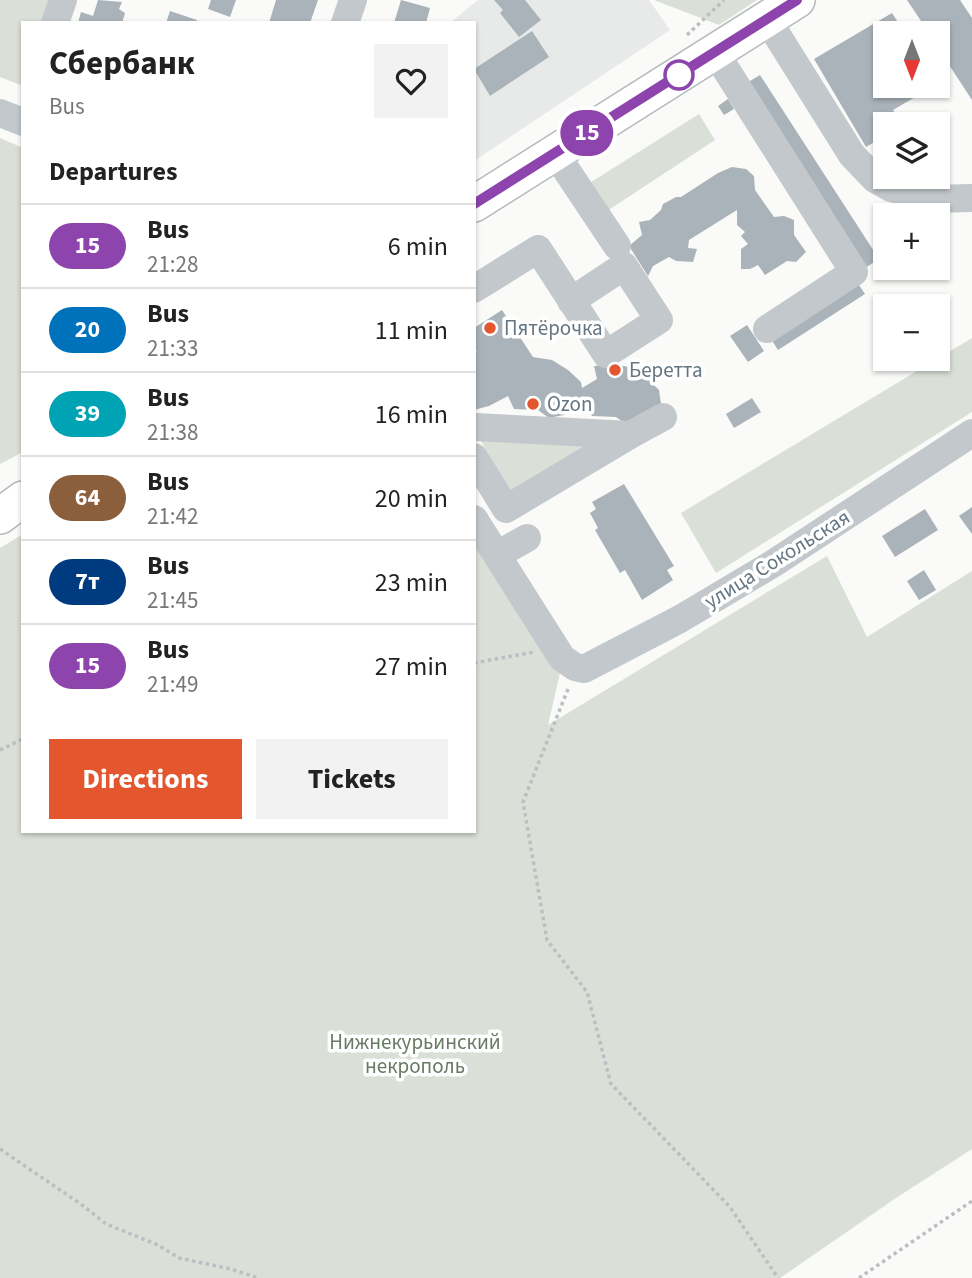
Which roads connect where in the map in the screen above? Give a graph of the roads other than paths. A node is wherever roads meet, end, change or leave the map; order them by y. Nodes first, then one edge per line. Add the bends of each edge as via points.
1 (63, 0) edge
2 (353, 0) edge
3 (797, 0) edge
4 (767, 19) junction
5 (56, 21) edge
6 (346, 21) edge
7 (701, 43) junction
8 (555, 153) junction
9 (972, 198) edge
10 (476, 203) edge
11 (617, 246) dead end
12 (476, 288) edge
13 (571, 301) dead end
14 (767, 329) dead end
15 (663, 417) dead end
16 (476, 427) edge
17 (972, 433) edge
18 (630, 435) junction
19 (476, 460) edge
20 (21, 484) edge
21 (0, 496) edge
22 (21, 500) edge
23 (0, 516) edge
24 (476, 522) edge
25 (527, 538) dead end
26 (497, 555) junction

1 - 5 street
2 - 6 street
3 - 4 main road
4 - 7 main road
4 - 9 street via 852,155 875,180 932,199
7 - 8 main road
7 - 14 street via 853,272
8 - 10 main road
8 - 11 street
12 - 13 street via 538,249
15 - 18 street
16 - 18 street
17 - 26 street, улица Сокольская via 774,563 589,667 566,658
18 - 19 street via 506,509
20 - 21 main road
22 - 23 main road
24 - 26 street
25 - 26 street

